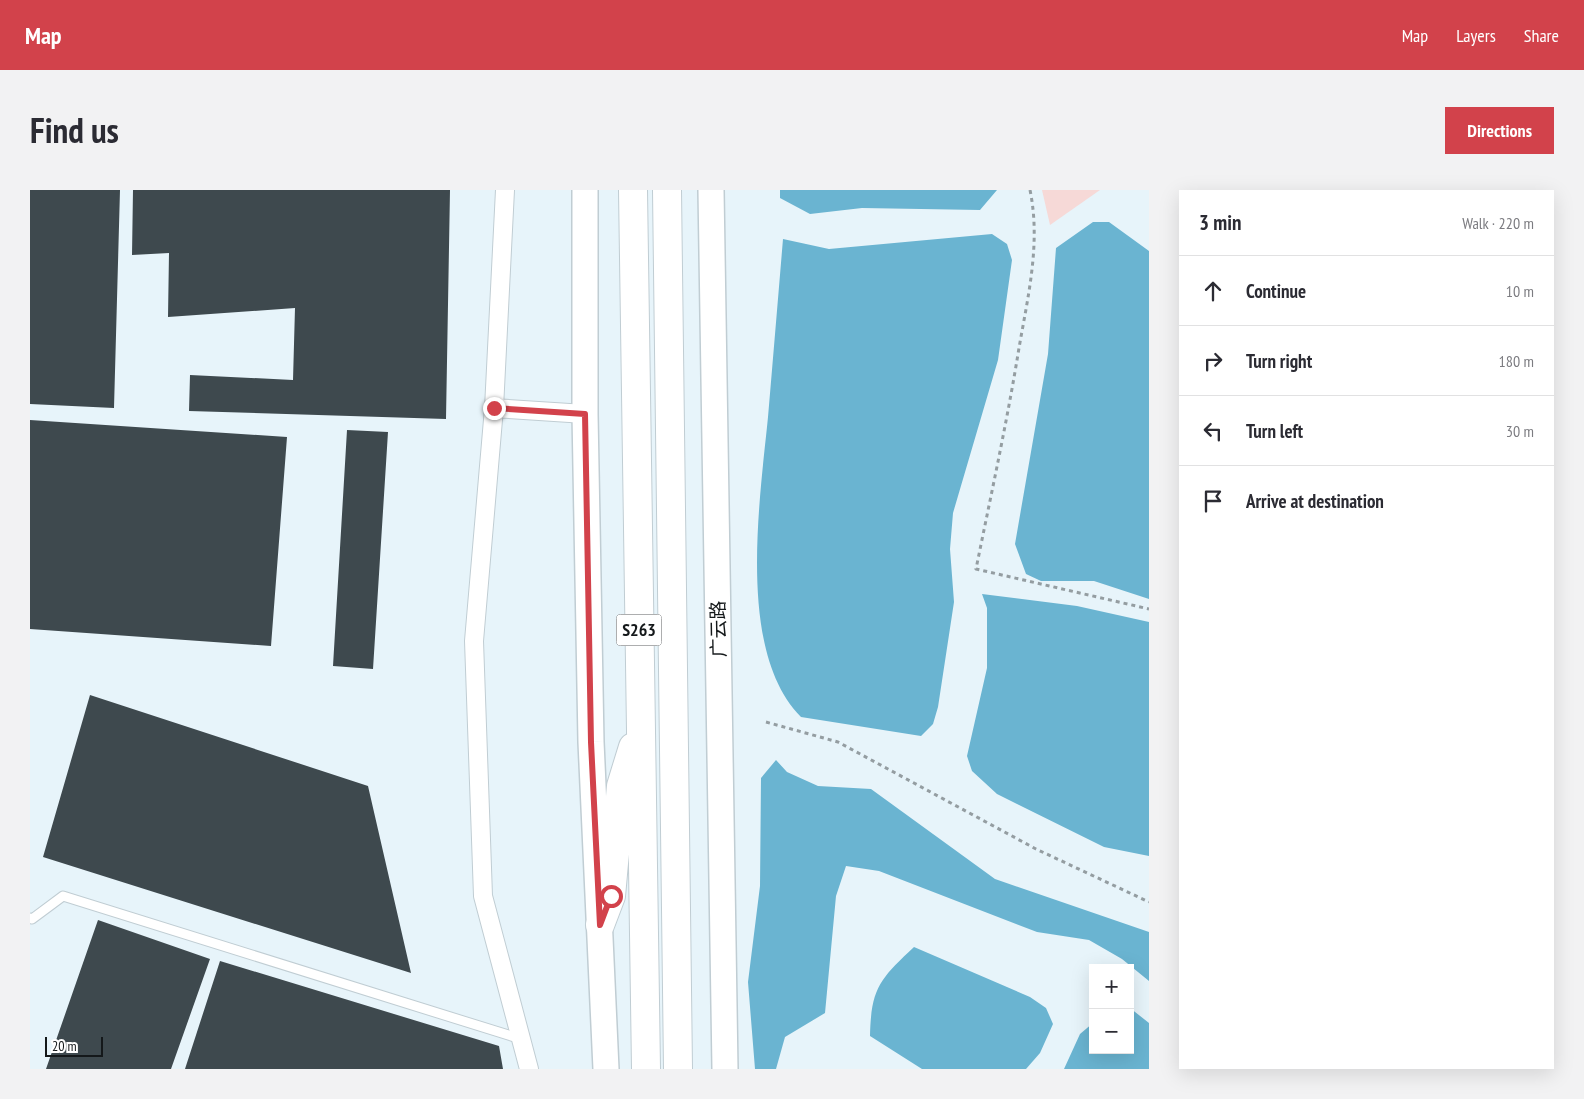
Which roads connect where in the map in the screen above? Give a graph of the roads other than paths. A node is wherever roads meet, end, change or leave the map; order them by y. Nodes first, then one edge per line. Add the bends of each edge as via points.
1 (505, 190) edge
2 (585, 190) edge
3 (633, 190) edge
4 (667, 190) edge
5 (711, 190) edge
6 (494, 408) junction
7 (585, 414) junction
8 (640, 721) junction
9 (30, 918) edge
10 (600, 925) junction
11 (521, 1039) junction
12 (529, 1069) edge
13 (606, 1069) edge
14 (646, 1069) edge
15 (678, 1069) edge
16 (725, 1069) edge

1 - 6 street
2 - 7 main road, S263
3 - 8 main road, S263
4 - 15 main road, S263
5 - 16 main road, 广云路
6 - 7 street
6 - 11 street via 474,641 483,896
7 - 10 main road, S263 via 591,742
8 - 10 main road via 621,786 611,896
8 - 14 main road, S263
9 - 11 lane via 63,896
10 - 13 main road, S263
11 - 12 street

